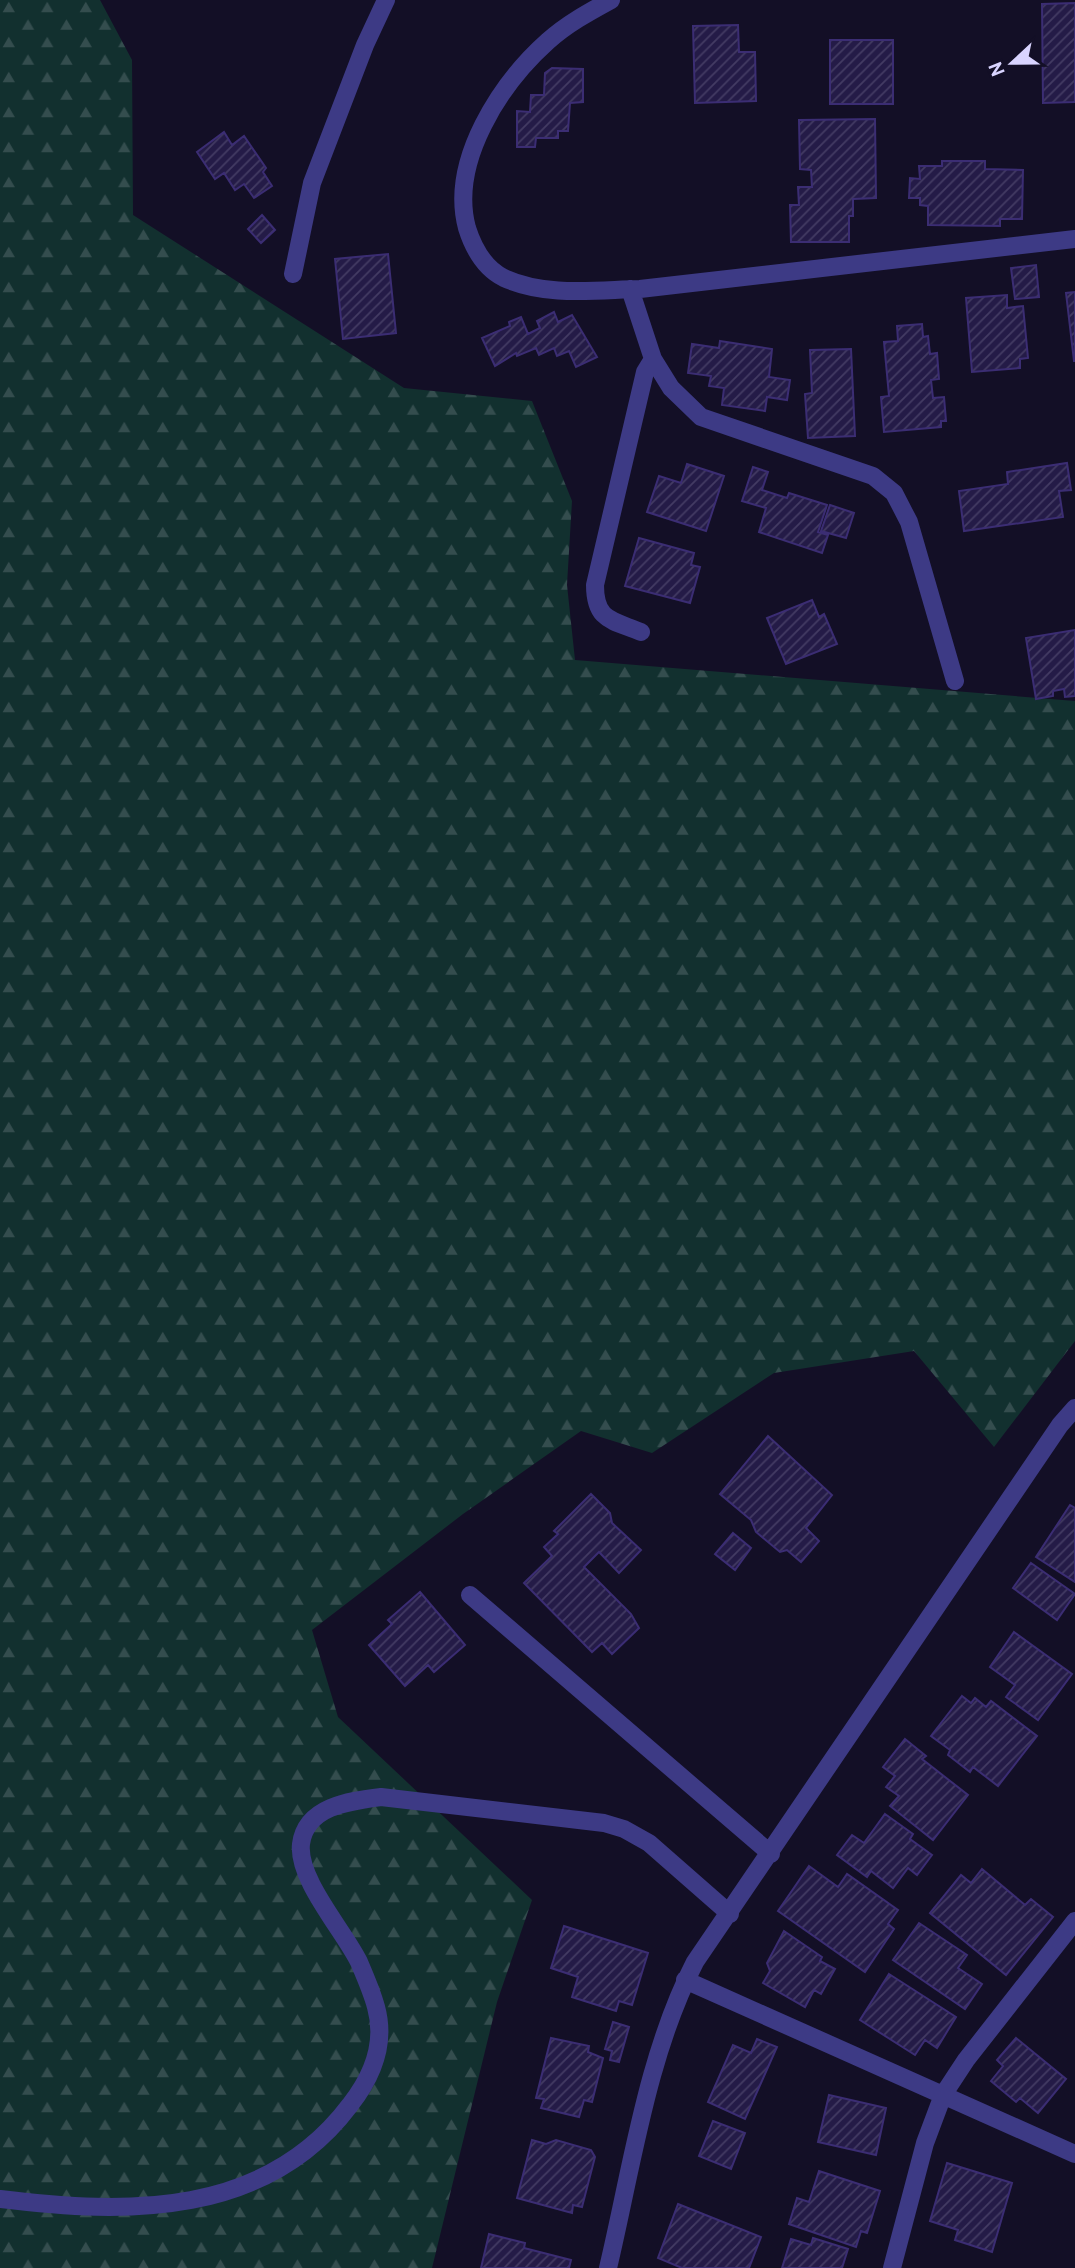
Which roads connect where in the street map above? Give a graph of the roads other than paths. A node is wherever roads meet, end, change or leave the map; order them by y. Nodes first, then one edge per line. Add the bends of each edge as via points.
1 (386, 0) edge
2 (611, 0) edge
3 (1075, 239) edge
4 (293, 274) dead end
5 (630, 289) junction
6 (653, 359) junction
7 (641, 632) dead end
8 (955, 681) dead end
9 (1075, 1408) edge
10 (470, 1595) dead end
11 (771, 1854) junction
12 (730, 1914) junction
13 (1075, 1921) edge
14 (685, 1980) junction
15 (943, 2095) junction
16 (1075, 2154) edge
17 (0, 2199) edge
18 (608, 2268) edge
19 (892, 2268) edge

1 - 4 street via 312,183
2 - 5 street via 548,41 510,82 469,163 465,219 472,244 500,276 529,287 568,291
3 - 5 street
5 - 6 street
6 - 7 street via 645,372 595,584 595,606 603,616
6 - 8 street via 671,388 701,417 873,476 894,493 909,522
9 - 11 street
10 - 11 street
11 - 12 street
12 - 14 street
12 - 17 street via 649,1843 604,1823 381,1797 325,1809 309,1824 301,1845 307,1874 359,1962 377,2008 379,2028 376,2063 330,2132 276,2173 199,2197 114,2208
13 - 15 street
14 - 15 street
14 - 18 street via 652,2083
15 - 16 street
15 - 19 street via 925,2143

